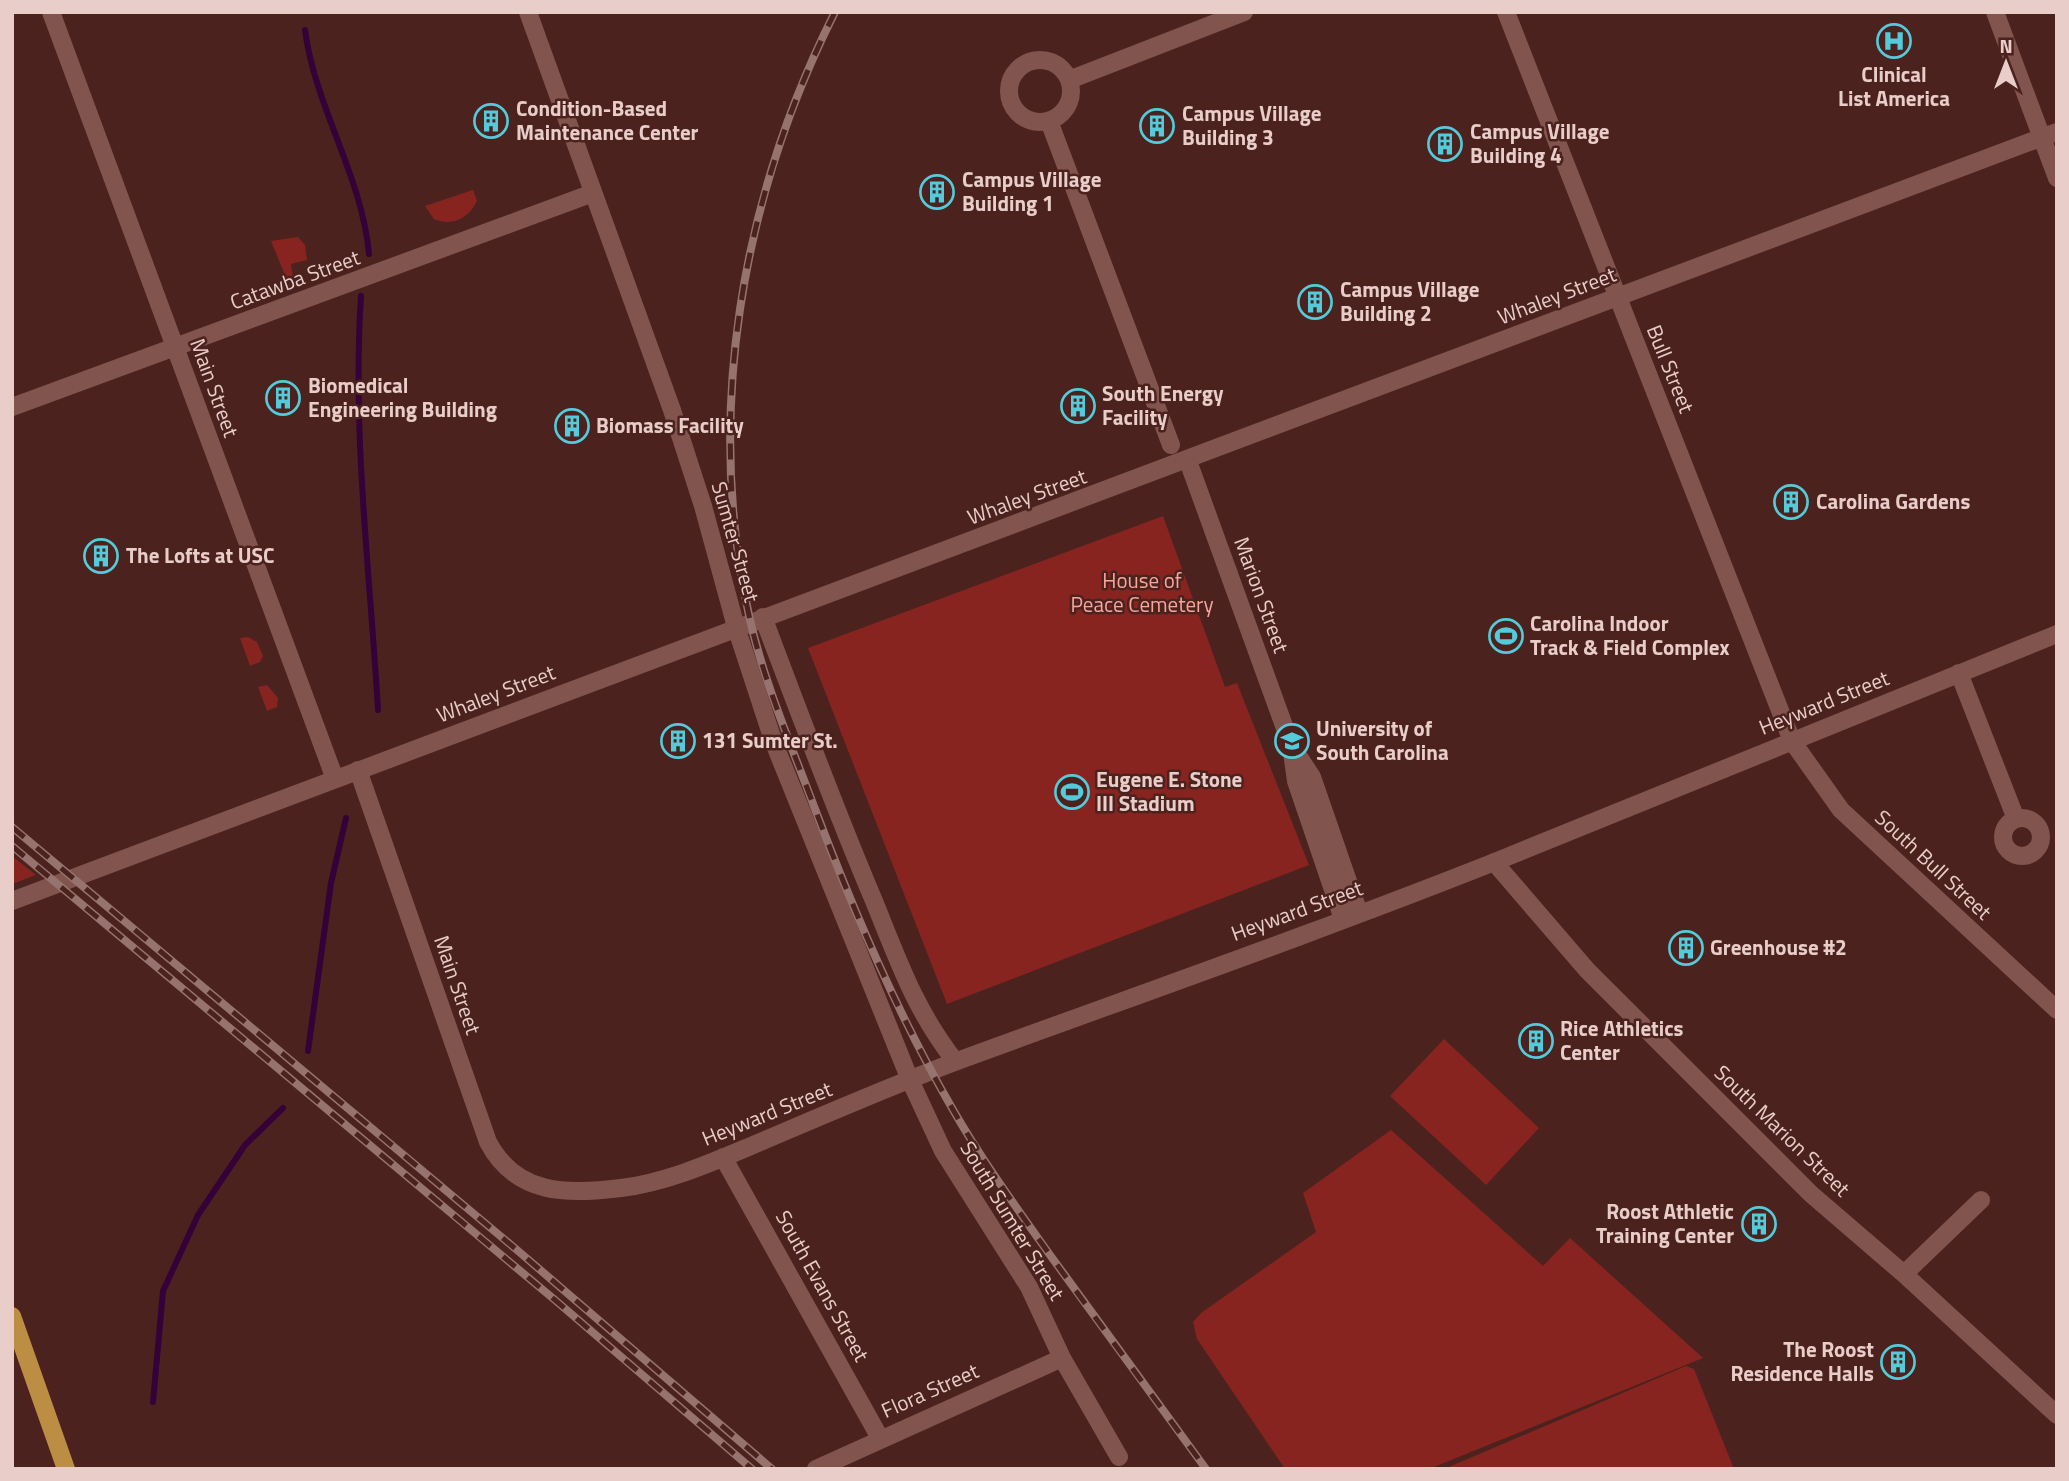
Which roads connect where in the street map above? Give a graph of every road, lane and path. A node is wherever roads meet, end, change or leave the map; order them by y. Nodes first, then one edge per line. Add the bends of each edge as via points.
1 (51, 12) edge
2 (528, 12) edge
3 (1244, 12) edge
4 (1506, 12) edge
5 (1995, 12) edge
6 (1069, 80) junction
7 (1049, 121) junction
8 (2049, 135) edge
9 (2057, 178) edge
10 (593, 193) junction
11 (1617, 297) junction
12 (175, 348) junction
13 (12, 407) edge
14 (1171, 445) dead end
15 (1188, 461) junction
16 (763, 617) junction
17 (736, 627) junction
18 (2057, 634) edge
19 (1959, 673) junction
20 (1792, 741) junction
21 (358, 771) junction
22 (335, 779) junction
23 (2016, 819) dead end
24 (1494, 862) junction
25 (12, 901) edge
26 (1351, 916) junction
27 (2057, 1010) edge
28 (955, 1061) junction
29 (910, 1080) junction
30 (723, 1157) junction
31 (544, 1188) joint
32 (1982, 1200) dead end
33 (1904, 1274) junction
34 (12, 1315) edge
35 (1062, 1358) junction
36 (2057, 1415) edge
37 (880, 1438) junction
38 (1119, 1457) dead end
39 (66, 1469) edge
40 (816, 1469) edge

1 - 12 street, Main Street
2 - 10 street, Sumter Street
3 - 6 street
4 - 11 street, Bull Street
5 - 8 street
6 - 7 street via 1068,105
6 - 7 street via 1056,64 1036,60 1017,69 1011,78 1009,98 1020,116 1039,123
7 - 14 street
8 - 9 street
8 - 11 street, Whaley Street
10 - 12 street, Catawba Street
10 - 17 street, Sumter Street via 672,410
11 - 15 street, Whaley Street
11 - 20 street, Bull Street
12 - 13 street, Catawba Street
12 - 22 street, Main Street
15 - 16 street, Whaley Street
15 - 26 street, Marion Street via 1291,745 1296,781
16 - 17 street, Whaley Street
16 - 28 street, Sumter Street via 912,993
17 - 21 street, Whaley Street
17 - 29 street, Sumter Street via 774,743
18 - 19 street, Heyward Street
19 - 20 street, Heyward Street
19 - 23 street
20 - 24 street, Heyward Street
20 - 27 street, South Bull Street via 1841,810
21 - 22 street, Whaley Street
21 - 31 street, Main Street via 488,1142 498,1162 511,1173
22 - 25 street, Whaley Street
24 - 26 street, Heyward Street
24 - 33 street, South Marion Street via 1597,979 1811,1194
26 - 28 street, Heyward Street
28 - 29 street, Heyward Street
29 - 30 street, Heyward Street
29 - 35 street, South Sumter Street via 943,1151 1029,1287
30 - 31 street, Heyward Street via 626,1188
30 - 37 street, South Evans Street
32 - 33 street
33 - 36 street, South Marion Street
34 - 39 main road
35 - 37 street, Flora Street
35 - 38 street, South Sumter Street
37 - 40 street, Flora Street

